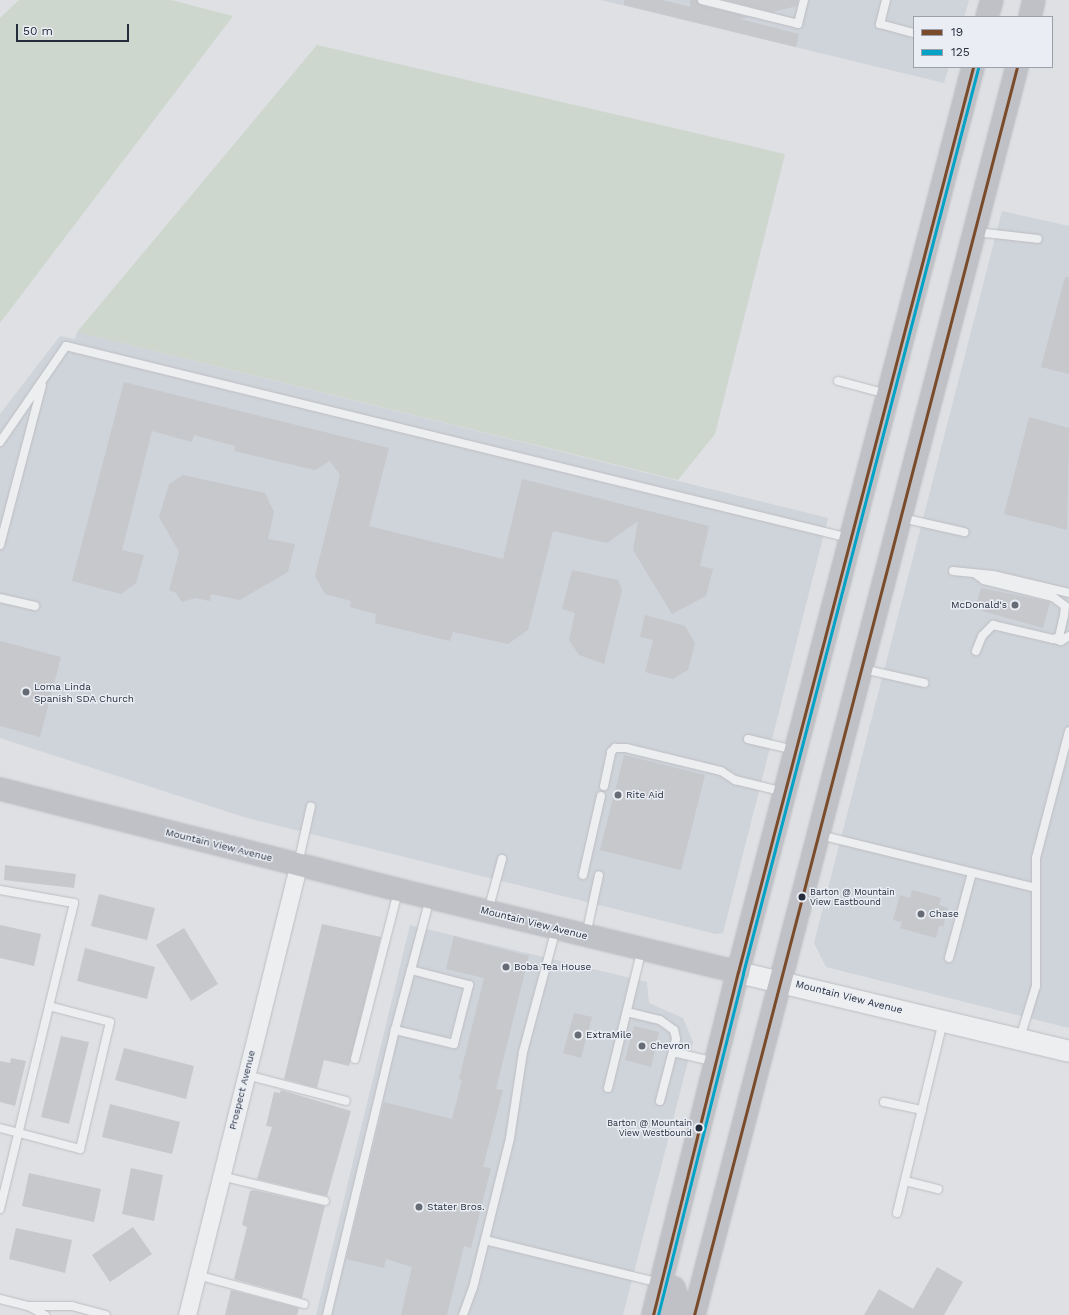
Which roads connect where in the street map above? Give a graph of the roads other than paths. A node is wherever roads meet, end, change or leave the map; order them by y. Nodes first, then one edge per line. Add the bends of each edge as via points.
1 (702, 0) edge
2 (804, 0) edge
3 (886, 0) edge
4 (992, 0) edge
5 (1034, 0) edge
6 (987, 16) edge
7 (1030, 16) edge
8 (913, 33) edge
9 (973, 68) edge
10 (1017, 68) edge
11 (974, 232) junction
12 (1038, 239) dead end
13 (43, 378) junction
14 (838, 381) dead end
15 (887, 394) junction
16 (0, 442) edge
17 (900, 518) junction
18 (964, 532) dead end
19 (850, 539) junction
20 (0, 545) edge
21 (954, 571) dead end
22 (978, 575) junction
23 (1069, 592) edge
24 (1053, 597) junction
25 (0, 598) edge
26 (1069, 601) edge
27 (35, 606) dead end
28 (1069, 636) edge
29 (1053, 638) junction
30 (976, 651) dead end
31 (861, 668) junction
32 (924, 683) dead end
33 (1069, 731) edge
34 (748, 739) dead end
35 (795, 750) junction
36 (604, 786) dead end
37 (0, 788) edge
38 (784, 792) junction
39 (601, 796) dead end
40 (311, 806) dead end
41 (817, 834) junction
42 (502, 860) dead end
43 (298, 865) junction
44 (972, 872) junction
45 (583, 875) dead end
46 (599, 875) dead end
47 (1035, 888) junction
48 (0, 890) edge
49 (399, 890) junction
50 (430, 898) junction
51 (487, 912) junction
52 (556, 928) junction
53 (586, 936) junction
54 (642, 949) junction
55 (949, 958) dead end
56 (410, 970) junction
57 (738, 972) junction
58 (779, 980) junction
59 (49, 1006) junction
60 (627, 1012) junction
61 (944, 1020) junction
62 (395, 1030) junction
63 (1020, 1039) junction
64 (1069, 1051) edge
65 (673, 1052) junction
66 (355, 1058) dead end
67 (715, 1062) junction
68 (246, 1075) junction
69 (608, 1088) dead end
70 (660, 1100) dead end
71 (346, 1101) dead end
72 (884, 1102) dead end
73 (922, 1110) junction
74 (0, 1128) edge
75 (18, 1132) junction
76 (221, 1176) junction
77 (905, 1181) junction
78 (938, 1189) dead end
79 (325, 1201) dead end
80 (0, 1209) edge
81 (897, 1213) dead end
82 (484, 1240) junction
83 (197, 1274) junction
84 (661, 1283) junction
85 (0, 1299) edge
86 (304, 1304) dead end
87 (28, 1306) junction
88 (97, 1314) edge
89 (46, 1315) edge
90 (106, 1315) edge
91 (187, 1315) edge
92 (327, 1315) edge
93 (463, 1315) edge
94 (653, 1315) edge
95 (675, 1315) edge
96 (694, 1315) edge

1 - 2 lane via 798,24
3 - 8 lane via 880,24
4 - 6 main road
5 - 7 main road
9 - 15 main road
10 - 11 main road
11 - 12 lane
11 - 17 main road
13 - 16 lane
13 - 19 lane via 66,346 74,347
13 - 20 lane
14 - 15 lane
15 - 19 main road
17 - 18 lane
17 - 31 main road
19 - 35 main road
21 - 22 lane
22 - 23 lane via 993,575
22 - 24 lane via 984,580
24 - 26 lane
24 - 29 lane via 1064,606 1059,637
25 - 27 lane
28 - 29 lane via 1061,641
29 - 30 lane via 993,625 982,636
31 - 32 lane
31 - 41 main road
33 - 47 lane via 1036,858
34 - 35 lane
35 - 38 main road
36 - 38 lane via 611,752 615,748 626,748 721,771 735,780
37 - 43 main road, Mountain View Avenue
38 - 57 main road
39 - 45 lane
40 - 43 lane
41 - 44 lane
41 - 58 main road
42 - 51 lane
43 - 49 main road, Mountain View Avenue
43 - 68 street, Prospect Avenue
44 - 47 lane
44 - 55 lane
46 - 53 lane
47 - 63 lane via 1036,986
48 - 59 lane via 74,903
49 - 50 main road, Mountain View Avenue
49 - 66 lane
50 - 51 main road, Mountain View Avenue
50 - 56 lane
51 - 52 main road, Mountain View Avenue
52 - 53 main road, Mountain View Avenue
52 - 82 lane via 522,1052 510,1138
53 - 54 main road, Mountain View Avenue
54 - 57 main road, Mountain View Avenue
54 - 60 lane
56 - 62 lane
56 - 62 lane via 469,984 454,1044
57 - 58 street, Mountain View Avenue
57 - 67 main road
58 - 61 street, Mountain View Avenue
58 - 96 main road
59 - 75 lane
59 - 75 lane via 110,1022 80,1149
60 - 65 lane via 660,1020 674,1030 676,1039
60 - 69 lane
61 - 63 street, Mountain View Avenue
61 - 73 lane
62 - 92 lane
63 - 64 street, Mountain View Avenue
65 - 67 lane
65 - 70 lane
67 - 84 main road
68 - 71 lane
68 - 76 street, Prospect Avenue
72 - 73 lane
73 - 77 lane
74 - 75 lane
75 - 80 lane
76 - 79 lane
76 - 83 street, Prospect Avenue
77 - 78 lane
77 - 81 lane
82 - 84 lane
82 - 93 lane
83 - 86 lane
83 - 91 street, Prospect Avenue
84 - 94 main road
84 - 95 main road via 674,1288 678,1301
85 - 87 lane
87 - 88 lane via 72,1306
87 - 89 lane
88 - 90 lane

